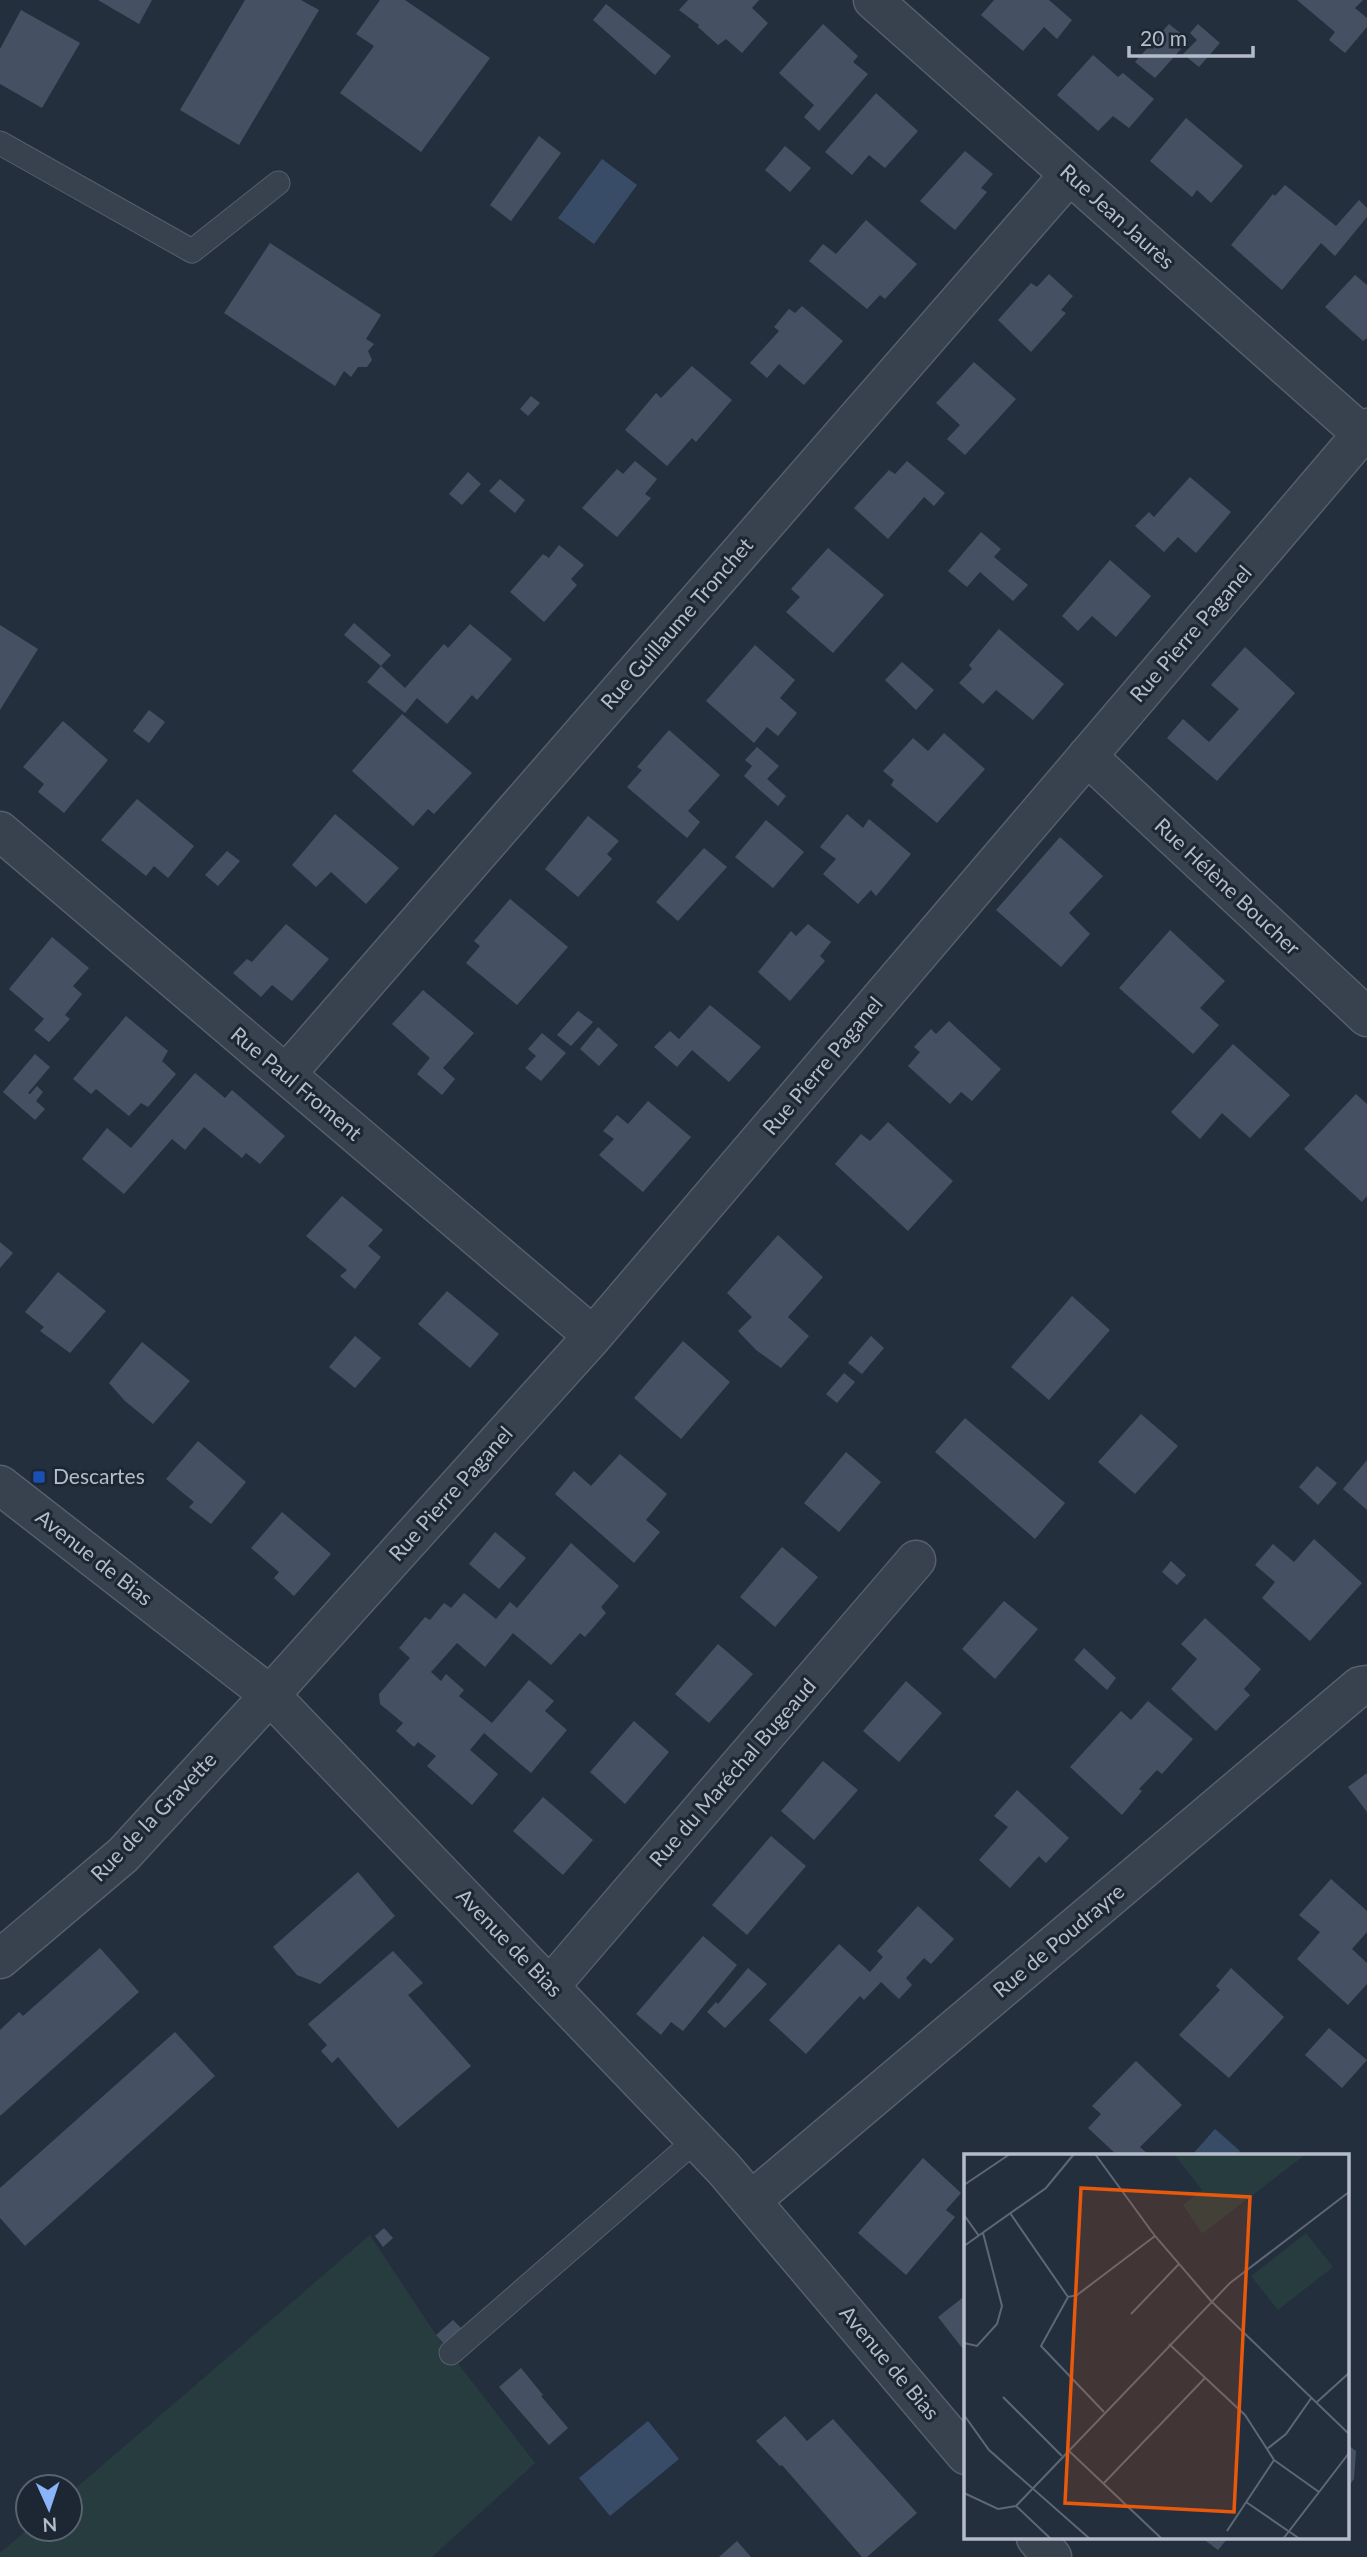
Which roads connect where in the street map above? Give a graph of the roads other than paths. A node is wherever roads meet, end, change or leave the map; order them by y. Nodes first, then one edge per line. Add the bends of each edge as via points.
1 (873, 0) edge
2 (0, 143) edge
3 (1069, 174) junction
4 (278, 183) dead end
5 (1364, 431) edge
6 (1087, 756) junction
7 (0, 831) edge
8 (1367, 1017) edge
9 (286, 1074) junction
10 (593, 1336) junction
11 (0, 1485) edge
12 (916, 1560) dead end
13 (1367, 1685) edge
14 (270, 1695) junction
15 (0, 1959) edge
16 (550, 1986) junction
17 (697, 2139) junction
18 (752, 2200) junction
19 (450, 2353) dead end
20 (964, 2453) edge
21 (1038, 2540) edge
22 (1052, 2557) edge

1 - 3 street, Rue Jean Jaurès
2 - 4 lane via 192,251
3 - 5 street, Rue Jean Jaurès
3 - 9 street, Rue Guillaume Tronchet
5 - 6 street, Rue Pierre Paganel
6 - 8 street, Rue Hélène Boucher
6 - 10 street, Rue Pierre Paganel
7 - 9 street, Rue Paul Froment
9 - 10 street, Rue Paul Froment
10 - 14 street, Rue Pierre Paganel
11 - 14 street, Avenue de Bias
12 - 16 street, Rue du Maréchal Bugeaud
13 - 18 street, Rue de Poudrayre via 1360,1686
14 - 15 street, Rue de la Gravette via 122,1855
14 - 16 street, Avenue de Bias
16 - 17 street, Avenue de Bias
17 - 18 street, Avenue de Bias
17 - 19 lane
18 - 20 street, Avenue de Bias
21 - 22 street

